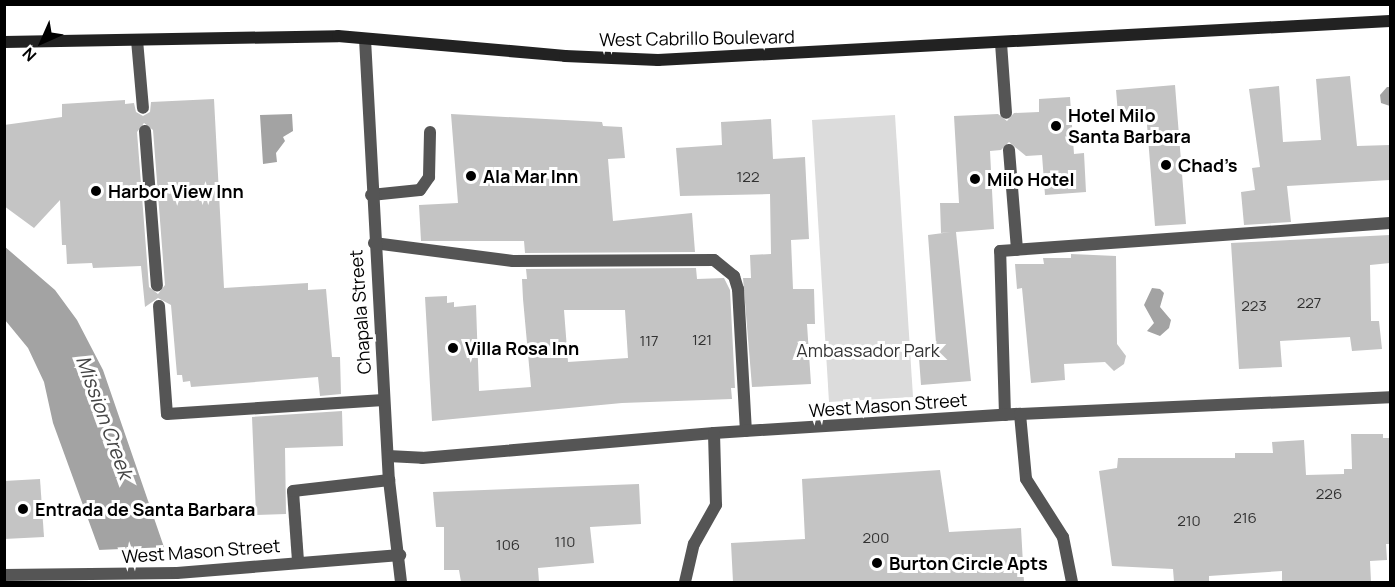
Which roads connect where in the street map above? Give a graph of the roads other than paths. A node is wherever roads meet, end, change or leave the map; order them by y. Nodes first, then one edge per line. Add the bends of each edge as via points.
1 (1390, 21) edge
2 (365, 39) junction
3 (137, 40) junction
4 (4, 42) edge
5 (1001, 43) junction
6 (143, 108) dead end
7 (1006, 113) dead end
8 (145, 131) dead end
9 (430, 132) dead end
10 (1009, 150) dead end
11 (371, 195) junction
12 (1390, 223) edge
13 (374, 243) junction
14 (1017, 250) junction
15 (157, 286) dead end
16 (159, 306) dead end
17 (1390, 397) edge
18 (384, 400) junction
19 (1020, 414) junction
20 (1005, 415) junction
21 (746, 431) junction
22 (714, 433) junction
23 (388, 456) junction
24 (389, 480) junction
25 (400, 555) junction
26 (298, 561) junction
27 (4, 575) edge
28 (81, 578) edge
29 (401, 582) edge
30 (685, 582) edge
31 (1072, 582) edge

1 - 5 main road, West Cabrillo Boulevard
2 - 3 main road, West Cabrillo Boulevard
2 - 5 main road, West Cabrillo Boulevard via 658,60
2 - 11 street, Chapala Street
3 - 4 main road, West Cabrillo Boulevard
3 - 6 street
5 - 7 street
8 - 15 street
9 - 11 street via 428,182 413,192
10 - 14 street
11 - 13 street, Chapala Street
12 - 14 street
13 - 18 street, Chapala Street
13 - 21 street via 513,261 714,260 734,276 738,289
14 - 20 street via 1000,251
16 - 18 street via 167,414
17 - 19 street, West Mason Street
18 - 23 street, Chapala Street
19 - 20 street, West Mason Street
19 - 31 street via 1026,478 1063,537
20 - 21 street, West Mason Street
21 - 22 street, West Mason Street
22 - 23 street, West Mason Street via 422,458
22 - 30 street via 716,505 694,544
23 - 24 street, Chapala Street
24 - 25 street, Chapala Street
24 - 26 street via 293,491
25 - 26 street, West Mason Street
25 - 29 street, Chapala Street
26 - 28 street, West Mason Street
27 - 28 street, West Mason Street

